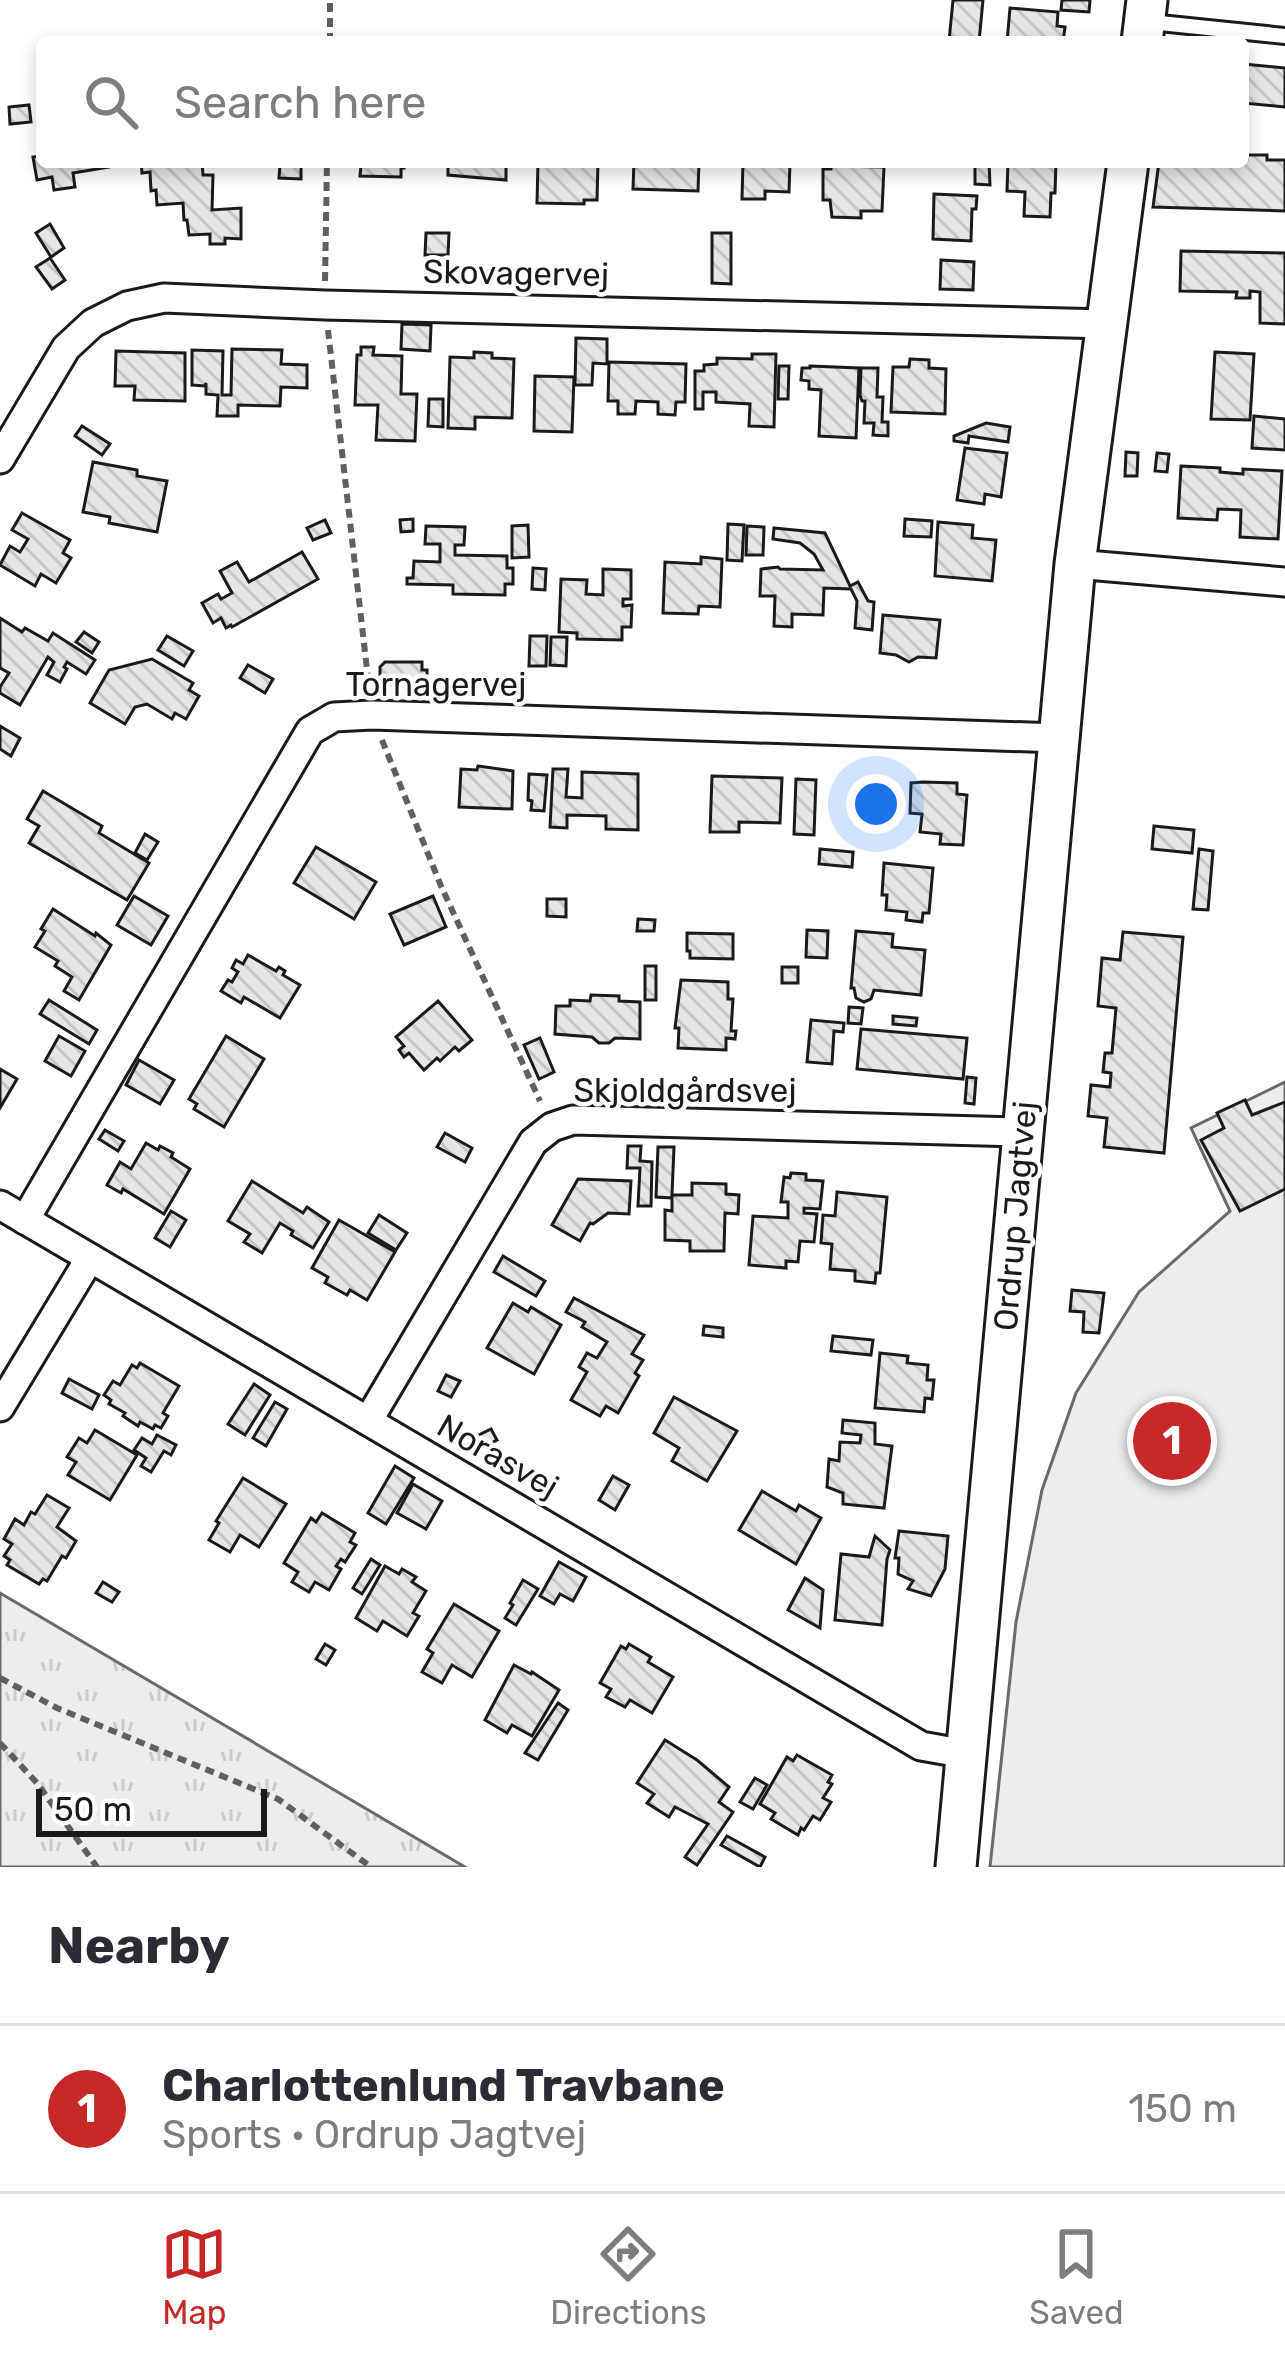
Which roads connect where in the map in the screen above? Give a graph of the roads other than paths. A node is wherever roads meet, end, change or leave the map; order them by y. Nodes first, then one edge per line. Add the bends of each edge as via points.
1 (1145, 21) edge
2 (1285, 36) edge
3 (1127, 168) edge
4 (1108, 324) junction
5 (0, 459) edge
6 (1075, 564) junction
7 (1285, 582) edge
8 (1058, 738) junction
9 (1022, 1132) junction
10 (0, 1205) edge
11 (26, 1220) junction
12 (90, 1258) junction
13 (0, 1407) edge
14 (368, 1421) junction
15 (966, 1754) junction
16 (956, 1867) edge

1 - 2 lane
3 - 4 street, Ordrup Jagtvej
4 - 5 street, Skovagervej via 164,298 93,323 66,348
4 - 6 street, Ordrup Jagtvej
6 - 7 street
6 - 8 street, Ordrup Jagtvej
8 - 9 street, Ordrup Jagtvej
8 - 11 street, Tornagervej via 334,717 310,730
9 - 14 street, Skjoldgårdsvej via 573,1120 552,1126 533,1142
9 - 15 street, Ordrup Jagtvej
10 - 11 street, Norasvej
11 - 12 street, Norasvej
12 - 13 street
12 - 14 street, Norasvej
14 - 15 street, Norasvej via 921,1746
15 - 16 street, Ordrup Jagtvej

